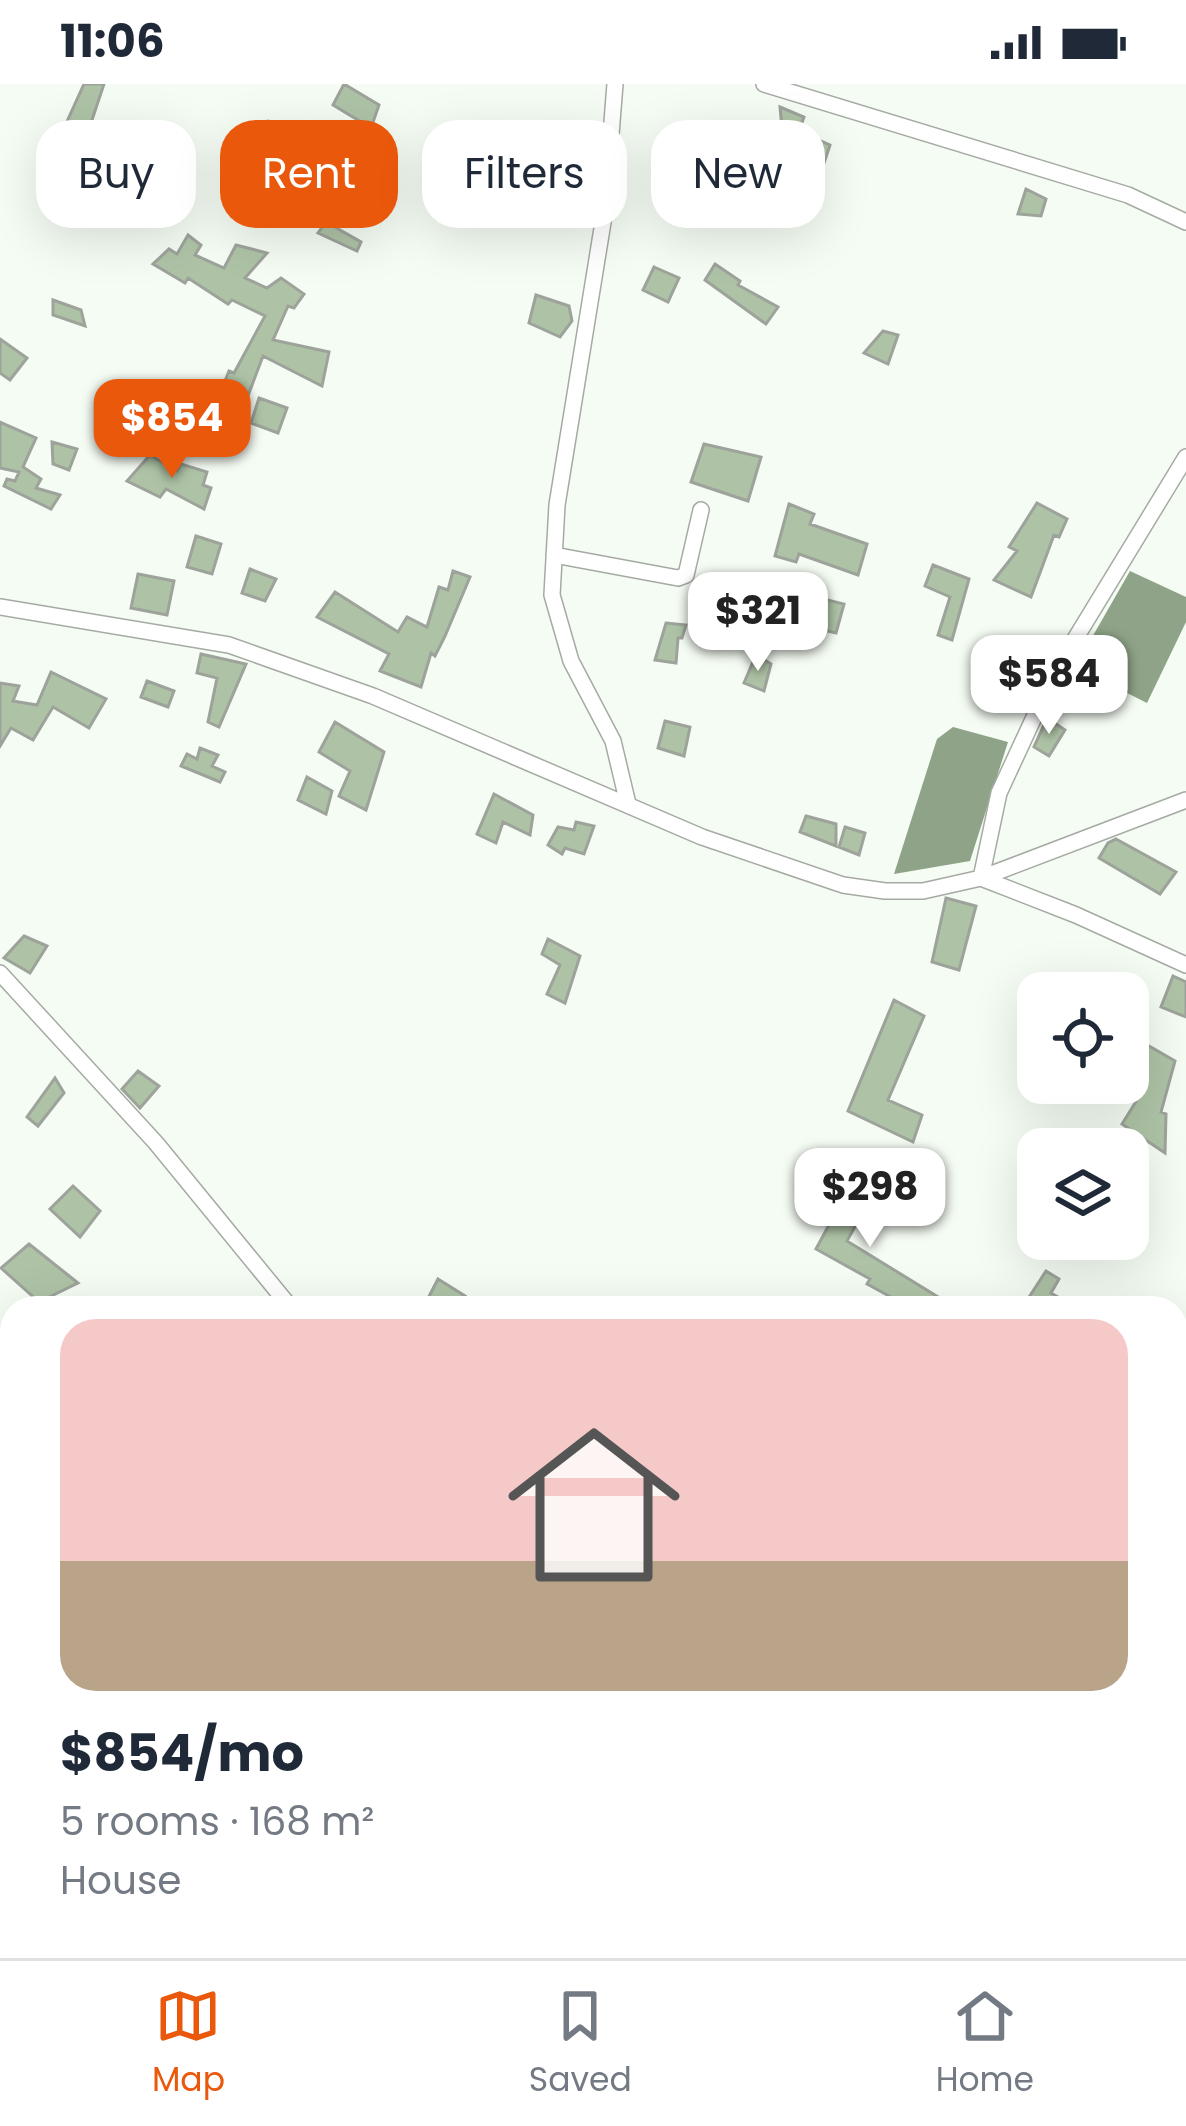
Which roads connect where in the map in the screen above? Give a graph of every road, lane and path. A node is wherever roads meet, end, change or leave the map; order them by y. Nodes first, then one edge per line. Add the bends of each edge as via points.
1 (615, 84) edge
2 (764, 84) edge
3 (1186, 221) edge
4 (1186, 457) edge
5 (701, 510) dead end
6 (554, 555) junction
7 (0, 607) edge
8 (1186, 800) edge
9 (628, 804) junction
10 (980, 878) junction
11 (1186, 965) edge
12 (0, 973) edge
13 (281, 1296) edge

1 - 6 street via 605,210
2 - 3 street via 1128,195
4 - 10 street via 1054,672 999,793
5 - 6 street via 686,575 678,578
6 - 9 street via 552,596 567,647 613,741
7 - 9 street via 229,645 373,695
8 - 10 street
9 - 10 street via 843,885 923,891
10 - 11 street
12 - 13 street via 156,1143

